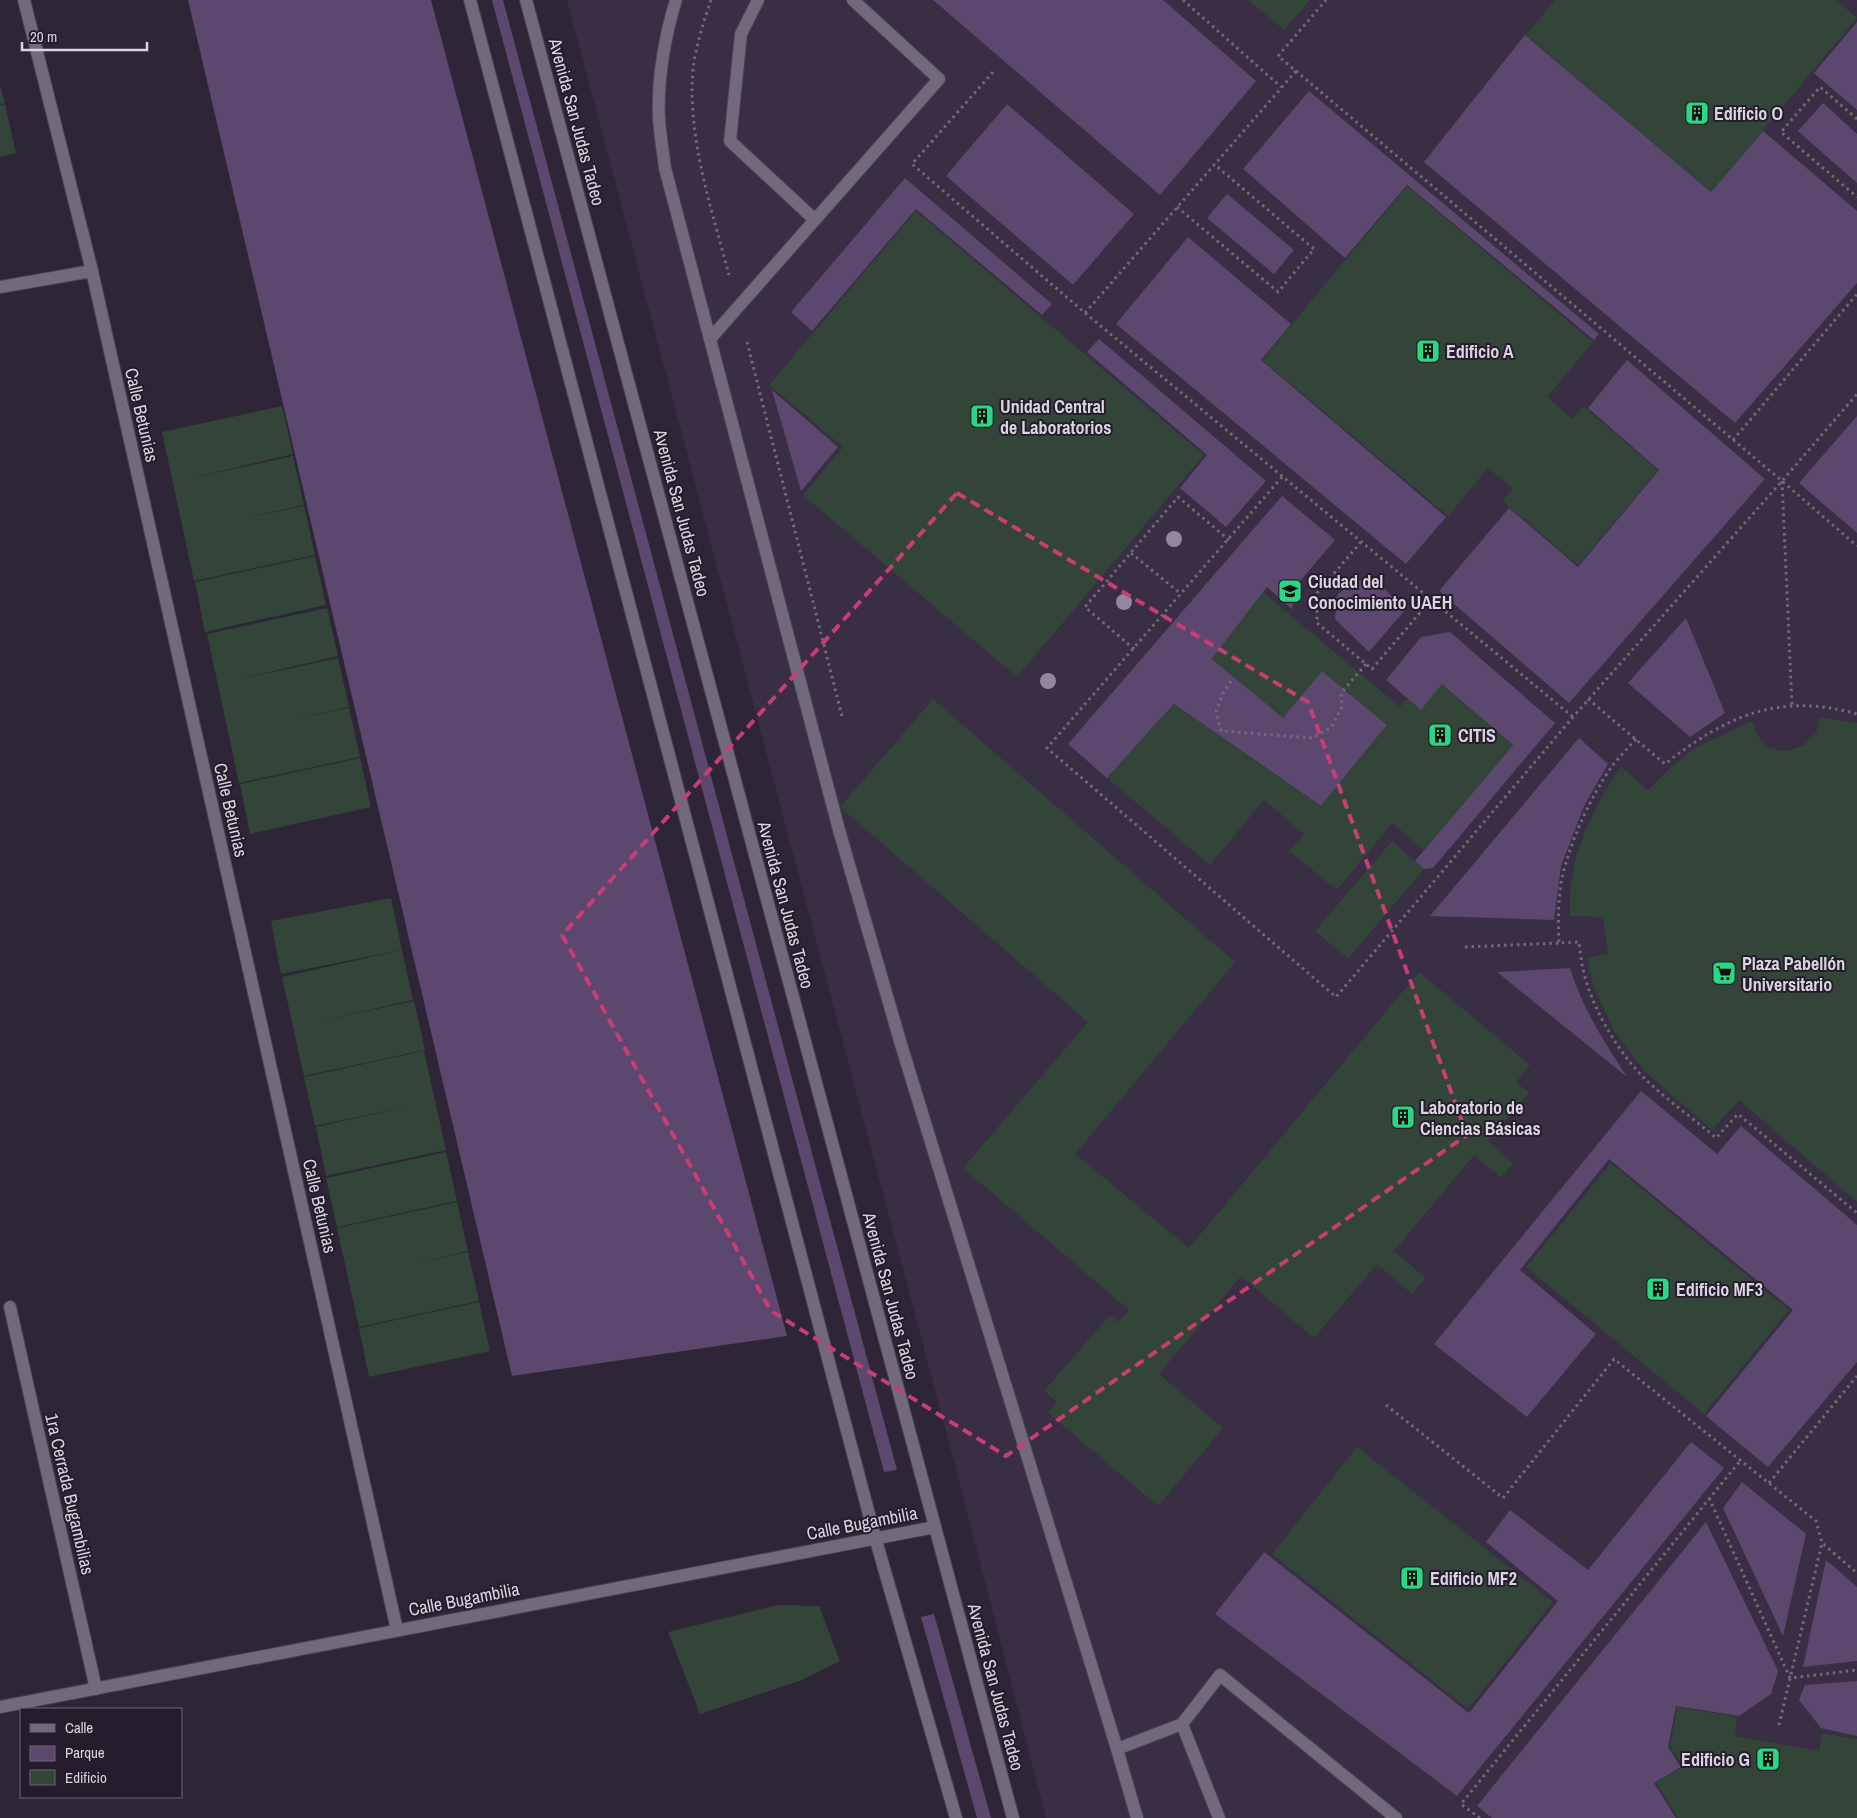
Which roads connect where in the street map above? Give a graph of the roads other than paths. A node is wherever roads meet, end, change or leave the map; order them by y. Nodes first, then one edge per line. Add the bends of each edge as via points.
1 (24, 0) edge
2 (470, 0) edge
3 (526, 0) edge
4 (676, 0) edge
5 (758, 0) edge
6 (853, 0) edge
7 (815, 220) junction
8 (92, 270) junction
9 (0, 287) edge
10 (710, 339) junction
11 (10, 1307) dead end
12 (935, 1527) junction
13 (875, 1537) junction
14 (397, 1630) junction
15 (96, 1689) junction
16 (0, 1707) edge
17 (1182, 1724) junction
18 (1118, 1749) junction
19 (956, 1818) edge
20 (1013, 1818) edge
21 (1136, 1818) edge
22 (1219, 1818) edge
23 (1396, 1818) edge

1 - 8 street, Calle Betunias
2 - 13 street
3 - 12 street, Avenida San Judas Tadeo
4 - 10 street via 662,67 659,117 665,168
5 - 7 street via 741,34 730,141
6 - 7 street via 940,79
7 - 10 street
8 - 9 street
8 - 14 street, Calle Betunias
10 - 18 street via 842,840 900,1041
11 - 15 street, 1ra Cerrada Bugambilias
12 - 13 street, Calle Bugambilia
12 - 20 street, Avenida San Judas Tadeo
13 - 14 street, Calle Bugambilia
13 - 19 street
14 - 15 street, Calle Bugambilia
15 - 16 street, Calle Bugambilia
17 - 18 street
17 - 22 street
17 - 23 street via 1220,1675
18 - 21 street

